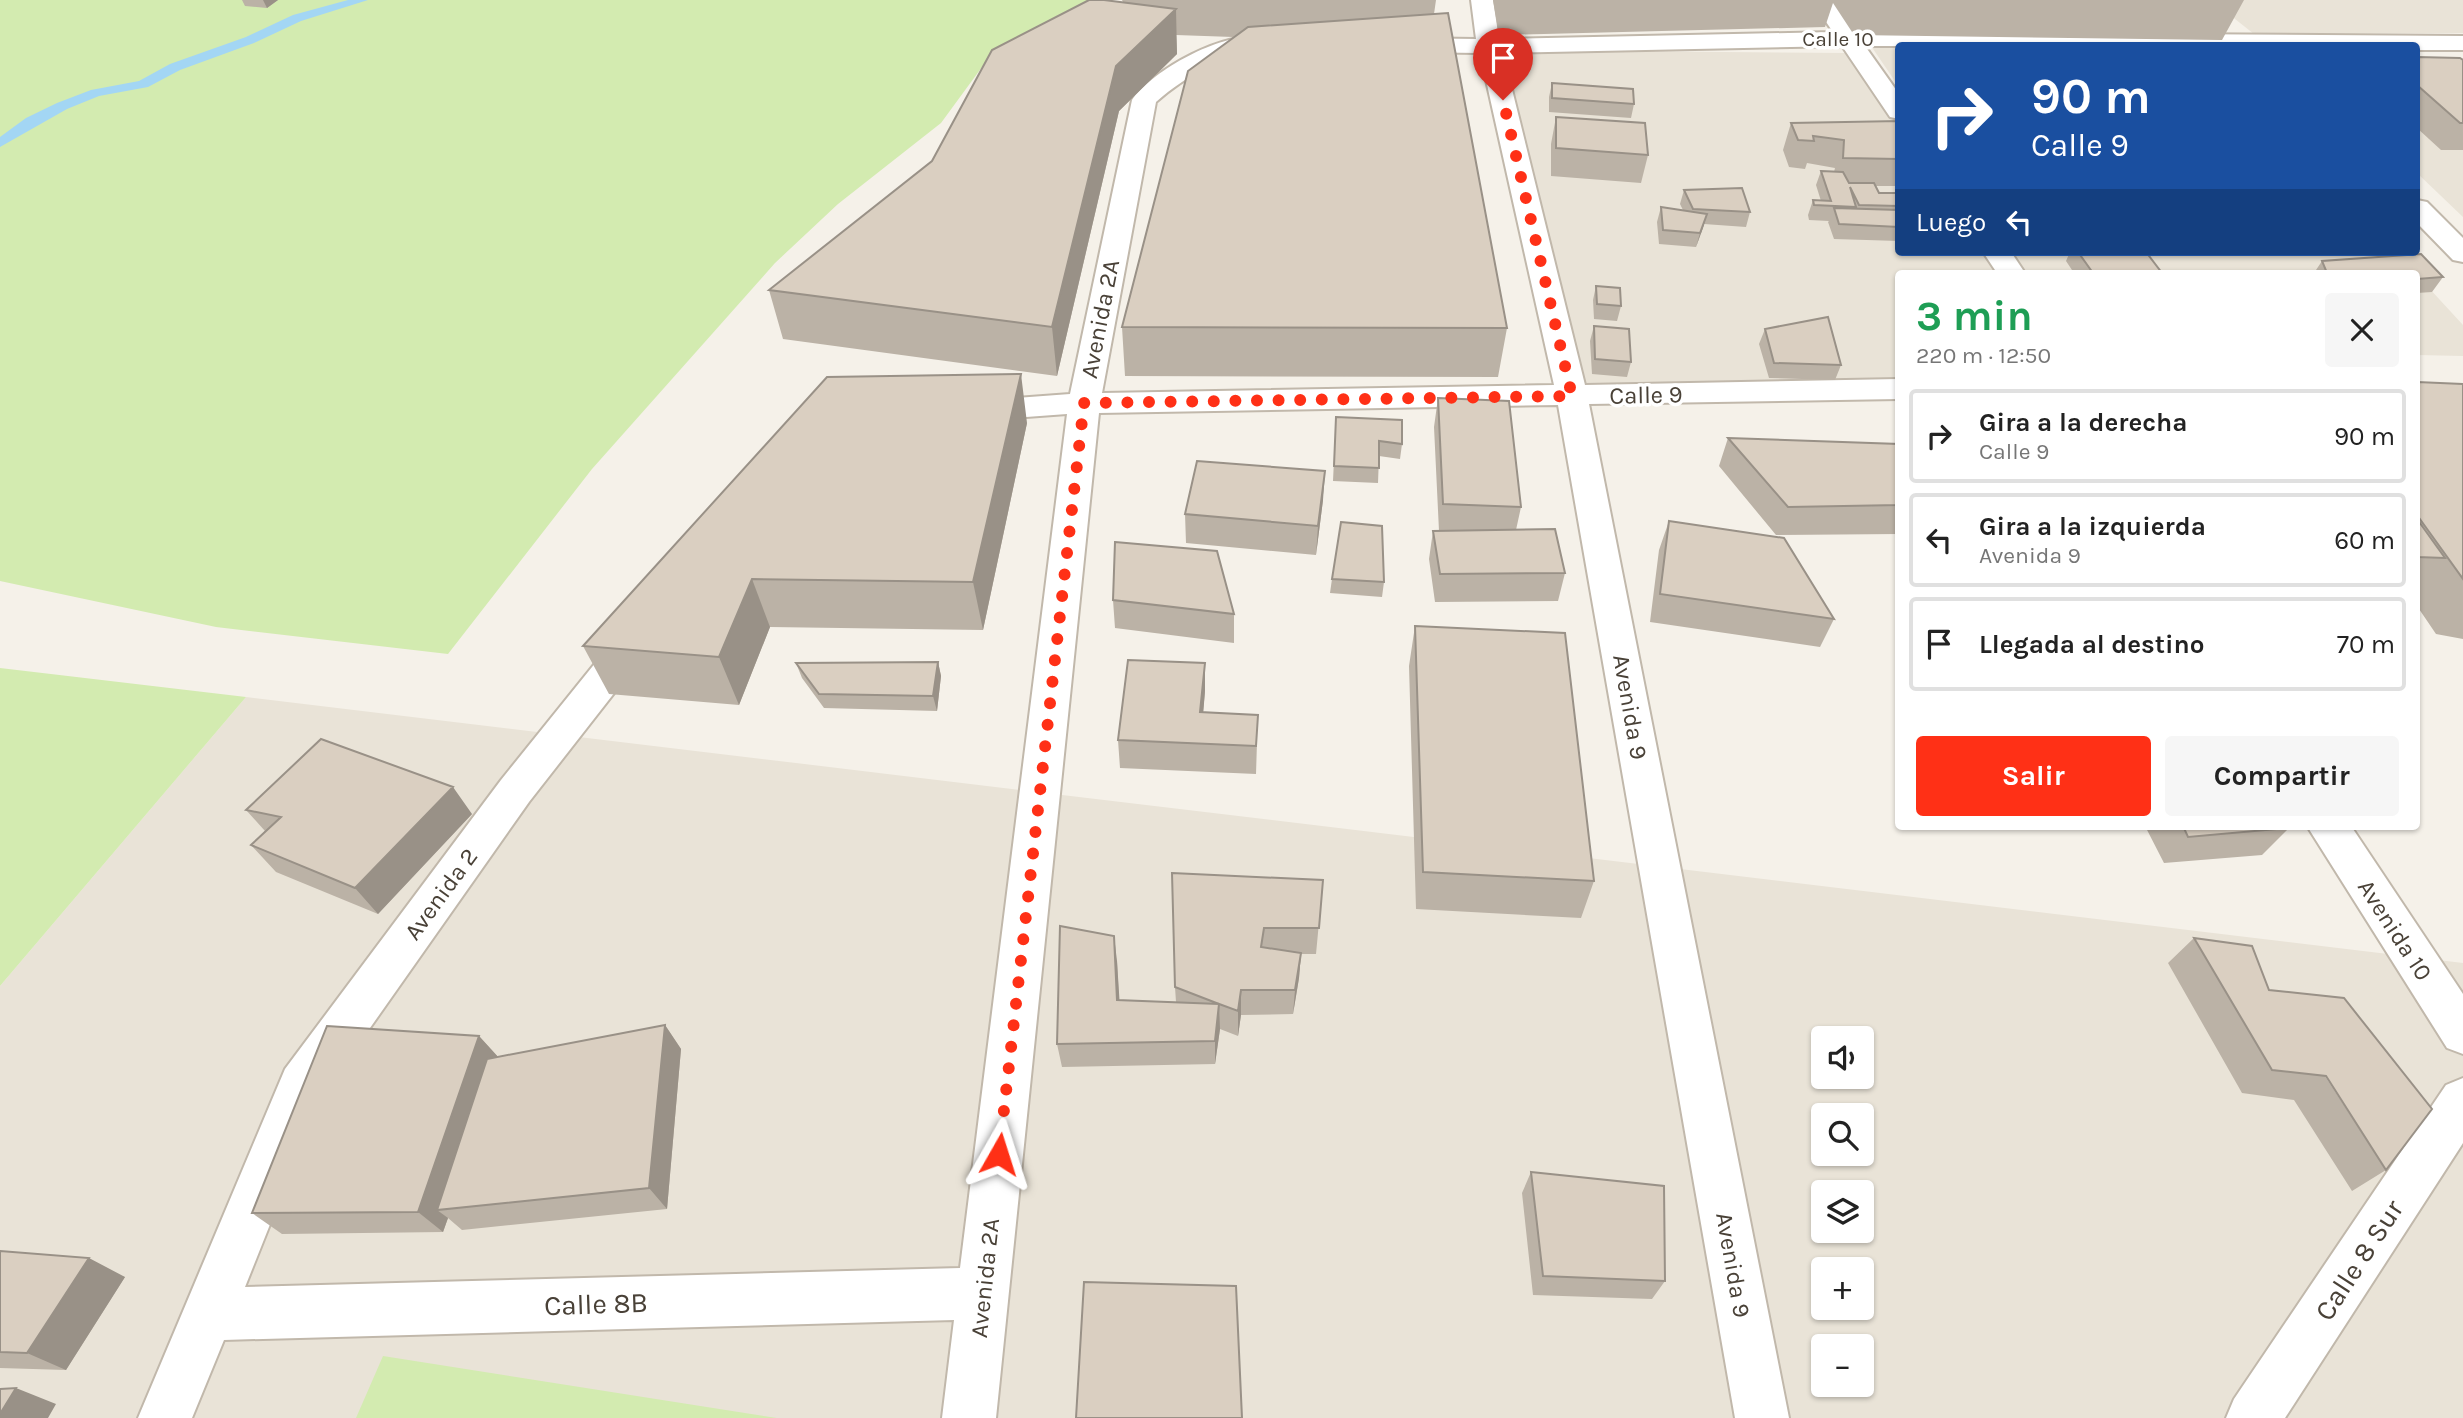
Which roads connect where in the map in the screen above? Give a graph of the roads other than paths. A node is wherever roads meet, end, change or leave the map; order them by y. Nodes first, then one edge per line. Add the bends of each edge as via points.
1 (1482, 0) edge
2 (1822, 0) edge
3 (2224, 17) dead end
4 (1848, 39) junction
5 (1287, 42) edge
6 (2090, 42) edge
7 (2249, 42) edge
8 (1384, 44) edge
9 (2420, 44) edge
10 (2463, 44) edge
11 (1491, 46) junction
12 (1895, 106) edge
13 (2420, 211) edge
14 (2463, 254) edge
15 (1895, 389) edge
16 (1572, 396) junction
17 (1084, 403) junction
18 (945, 413) edge
19 (661, 607) edge
20 (2331, 830) edge
21 (2463, 1033) edge
22 (2463, 1101) edge
23 (983, 1293) junction
24 (208, 1314) junction
25 (165, 1418) edge
26 (969, 1418) edge
27 (1762, 1418) edge
28 (2253, 1418) edge

1 - 11 street, Avenida 9
2 - 4 street
3 - 7 street
4 - 6 street, Calle 10
4 - 11 street, Calle 10
4 - 12 street
5 - 17 street, Avenida 2A via 1245,45 1180,68 1144,100
8 - 11 street, Calle 10
9 - 10 street, Calle 10
11 - 16 street, Avenida 9
13 - 14 street
15 - 16 street, Calle 9
16 - 17 street, Calle 9
16 - 27 street, Avenida 9
17 - 18 street, Calle 9
17 - 23 street, Avenida 2A
19 - 24 street, Avenida 2 via 514,792 302,1085
20 - 21 street, Avenida 10
22 - 28 street, Calle 8 Sur
23 - 24 street, Calle 8B
23 - 26 street, Avenida 2A
24 - 25 street, Avenida 2

